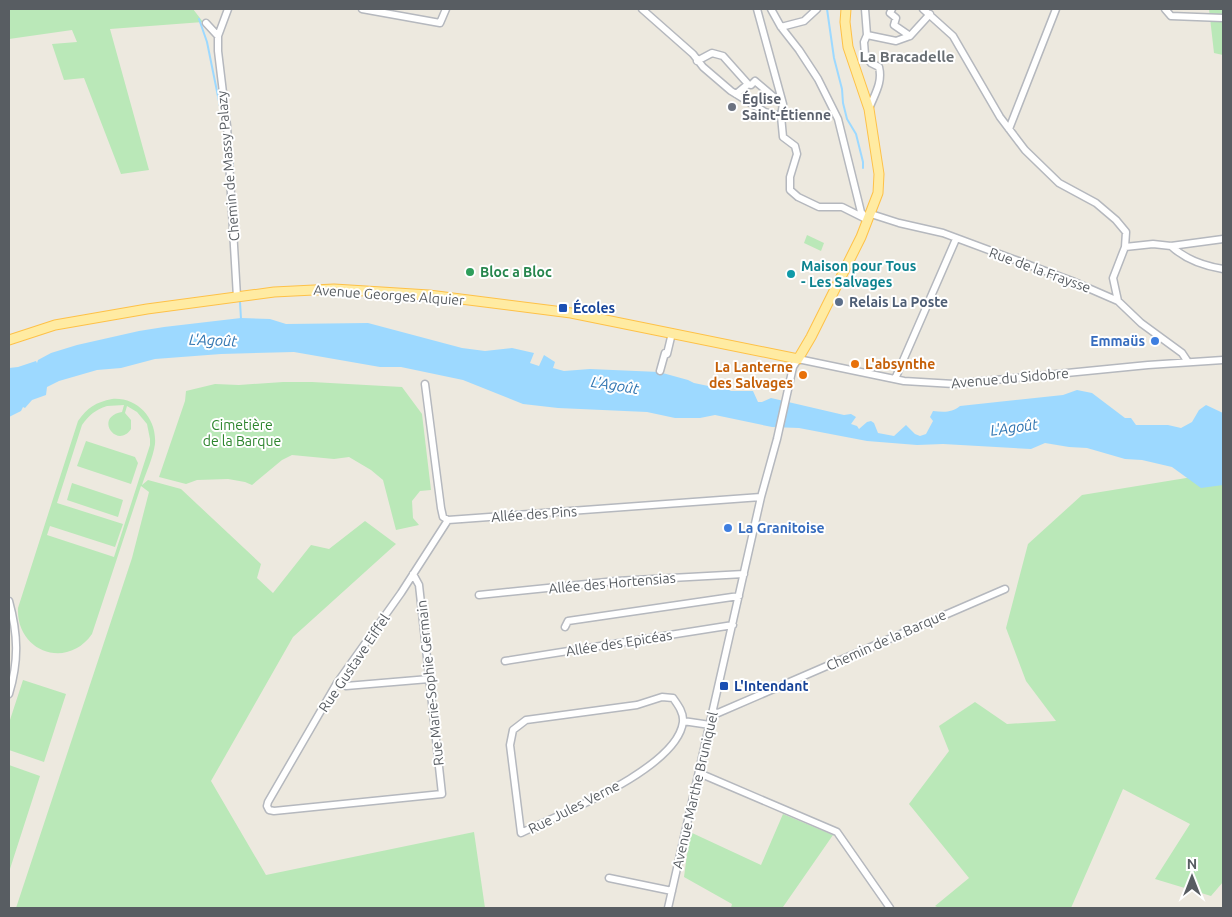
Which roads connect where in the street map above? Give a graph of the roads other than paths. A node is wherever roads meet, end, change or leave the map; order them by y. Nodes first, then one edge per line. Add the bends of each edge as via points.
1 (228, 9) edge
2 (362, 9) edge
3 (446, 9) edge
4 (642, 9) edge
5 (757, 9) edge
6 (771, 9) edge
7 (817, 9) edge
8 (846, 9) edge
9 (865, 9) edge
10 (892, 9) edge
11 (923, 9) edge
12 (1056, 9) edge
13 (1165, 9) edge
14 (930, 14) junction
15 (1223, 18) edge
16 (206, 23) dead end
17 (780, 27) junction
18 (218, 36) junction
19 (867, 36) junction
20 (910, 36) junction
21 (697, 60) junction
22 (748, 84) junction
23 (736, 94) junction
24 (782, 104) junction
25 (869, 110) junction
26 (781, 116) junction
27 (1009, 129) junction
28 (866, 217) junction
29 (956, 238) junction
30 (1223, 239) edge
31 (1171, 246) junction
32 (1125, 247) junction
33 (1223, 269) edge
34 (237, 297) junction
35 (1118, 301) junction
36 (672, 333) junction
37 (9, 340) edge
38 (798, 359) junction
39 (1223, 360) edge
40 (1188, 362) junction
41 (660, 370) dead end
42 (895, 379) junction
43 (425, 384) dead end
44 (761, 496) junction
45 (448, 520) junction
46 (414, 574) junction
47 (744, 574) junction
48 (1005, 590) dead end
49 (479, 595) dead end
50 (739, 596) junction
51 (9, 601) edge
52 (732, 625) junction
53 (565, 627) dead end
54 (505, 661) dead end
55 (428, 679) junction
56 (337, 683) junction
57 (9, 694) edge
58 (713, 712) junction
59 (683, 721) junction
60 (710, 725) junction
61 (700, 773) junction
62 (268, 808) joint
63 (609, 878) dead end
64 (672, 891) junction
65 (668, 908) edge
66 (890, 908) edge

1 - 18 street
2 - 3 street via 440,23
4 - 21 street
5 - 24 street
6 - 17 street
7 - 17 street via 804,21
8 - 25 main road via 848,47
9 - 19 street
10 - 20 street via 890,13 896,18 894,25
11 - 14 street
12 - 27 street
13 - 15 street via 1171,16
14 - 20 street
14 - 27 street via 953,36
16 - 18 street
17 - 28 street via 818,79 838,119 861,212
18 - 34 street, Chemin de Massy Palazy
19 - 20 street via 896,41
19 - 25 street via 865,56 879,67 880,74 879,88
21 - 22 street via 712,53 723,56
21 - 23 street
22 - 23 street
22 - 24 street via 755,80
23 - 26 street via 765,112
24 - 26 street
25 - 28 main road via 879,174 878,193
26 - 28 street, Rue de la Fraysse via 783,136 795,146 797,154 790,190 819,207 842,207
27 - 32 street via 1059,183 1096,203 1116,220 1126,232
28 - 29 street, Rue de la Fraysse
28 - 38 main road
29 - 35 street, Rue de la Fraysse
29 - 42 street
30 - 31 street
31 - 32 street
31 - 33 street via 1198,264
32 - 35 street via 1113,278
34 - 36 main road, Avenue Georges Alquier via 304,289 430,294 570,313
34 - 37 main road, Avenue Georges Alquier via 55,325
35 - 40 street, Rue de la Fraysse via 1141,323 1182,353
36 - 38 main road, Avenue Georges Alquier
36 - 41 street
38 - 42 street, Avenue du Sidobre
38 - 44 street, Avenue Marthe Bruniquel via 793,367
39 - 40 street, Avenue du Sidobre
40 - 42 street, Avenue du Sidobre via 954,384
43 - 45 street via 441,508 443,517
44 - 45 street, Allée des Pins
44 - 47 street, Avenue Marthe Bruniquel
45 - 46 street, Rue Gustave Eiffel
46 - 55 street, Rue Marie-Sophie Germain via 419,585
46 - 56 street, Rue Gustave Eiffel
47 - 49 street, Allée des Hortensias via 616,581
47 - 50 street, Avenue Marthe Bruniquel
48 - 58 street, Chemin de la Barque via 718,713
50 - 52 street, Avenue Marthe Bruniquel
50 - 53 street via 568,621
51 - 57 street via 17,660
52 - 54 street, Allée des Epicéas
52 - 58 street, Avenue Marthe Bruniquel
55 - 56 street via 346,686
55 - 62 street, Rue Marie-Sophie Germain via 442,794 274,811
56 - 62 street, Rue Gustave Eiffel via 270,798
58 - 60 street, Avenue Marthe Bruniquel
59 - 59 street, Rue Jules Verne via 680,734 650,767 521,833 510,745 513,730 526,720 637,705 662,697 673,698 680,707
59 - 60 street
60 - 61 street, Avenue Marthe Bruniquel
61 - 64 street, Avenue Marthe Bruniquel
61 - 66 street via 837,832
63 - 64 street
64 - 65 street, Avenue Marthe Bruniquel

